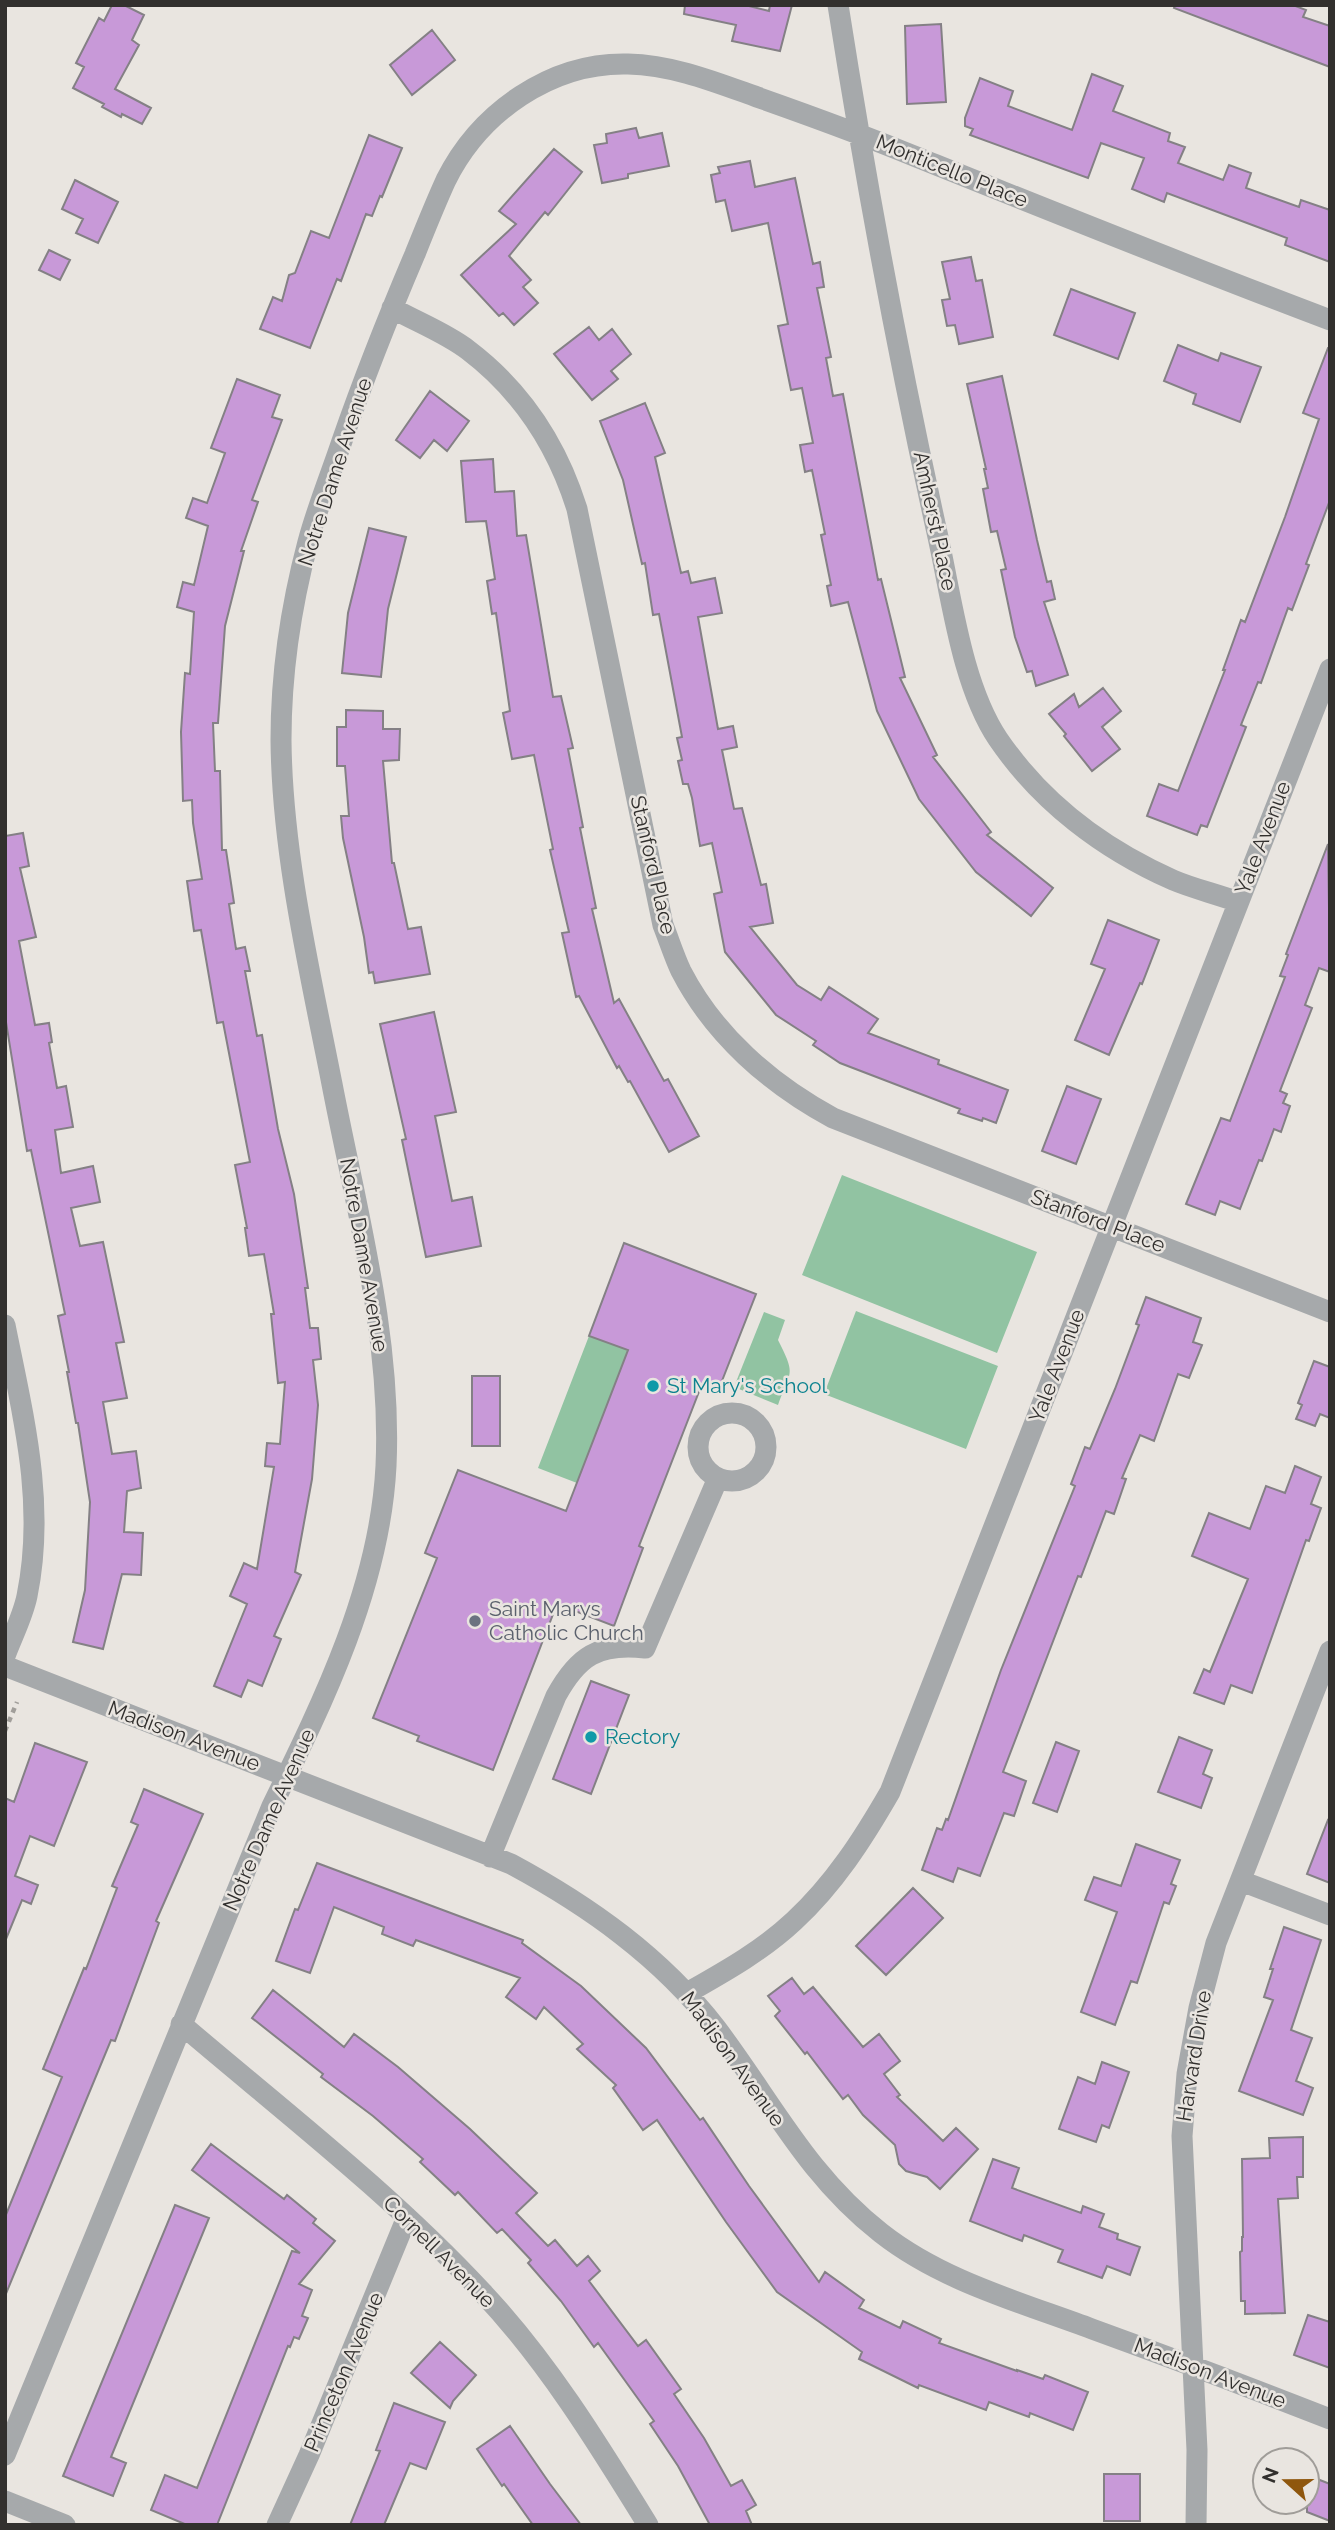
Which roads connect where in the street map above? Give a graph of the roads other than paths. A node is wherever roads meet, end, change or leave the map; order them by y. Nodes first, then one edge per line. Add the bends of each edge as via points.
1 (838, 5) edge
2 (566, 74) joint
3 (859, 133) junction
4 (392, 308) junction
5 (1330, 320) edge
6 (1330, 669) edge
7 (1238, 902) junction
8 (1112, 1226) junction
9 (1330, 1312) edge
10 (5, 1325) edge
11 (718, 1478) dead end
12 (1330, 1651) edge
13 (5, 1656) edge
14 (5, 1666) edge
15 (286, 1777) junction
16 (490, 1857) junction
17 (1241, 1881) junction
18 (1330, 1915) edge
19 (687, 1993) junction
20 (181, 2024) junction
21 (407, 2217) junction
22 (1192, 2365) junction
23 (1330, 2420) edge
24 (5, 2455) edge
25 (5, 2501) edge
26 (65, 2525) edge
27 (278, 2525) edge
28 (648, 2525) edge
29 (1196, 2525) edge

1 - 3 street, Amherst Place
2 - 3 street, Monticello Place via 595,66 665,67
2 - 4 street, Notre Dame Avenue via 513,100 470,142 448,176
3 - 5 street, Monticello Place via 1149,252
3 - 7 street, Amherst Place via 919,452 976,698 997,737 1027,777 1084,829 1135,862
4 - 8 street, Stanford Place via 466,349 502,379 550,442 568,481 663,925 680,970 705,1011 768,1077 833,1118
4 - 15 street, Notre Dame Avenue via 309,535 285,670 281,739 291,862 369,1271 387,1397 382,1520 334,1671
6 - 7 street, Yale Avenue
7 - 8 street, Yale Avenue
8 - 9 street, Stanford Place
8 - 19 street, Yale Avenue via 890,1792 829,1886 793,1923
10 - 13 street via 31,1454 34,1493 27,1597
11 - 16 street via 645,1648 597,1652 579,1661 568,1674
12 - 17 street, Harvard Drive
14 - 15 street, Madison Avenue
15 - 16 street, Madison Avenue
15 - 20 street, Notre Dame Avenue
16 - 19 street, Madison Avenue via 559,1890 600,1917
17 - 18 street
17 - 22 street, Harvard Drive via 1216,1943 1187,2074 1182,2136
19 - 22 street, Madison Avenue via 805,2158 841,2199 883,2234 928,2264 970,2284
20 - 21 street, Cornell Avenue
20 - 24 street, Notre Dame Avenue
21 - 27 street, Princeton Avenue
21 - 28 street, Cornell Avenue via 483,2293 541,2364
22 - 23 street, Madison Avenue
22 - 29 street, Harvard Drive
25 - 26 street

